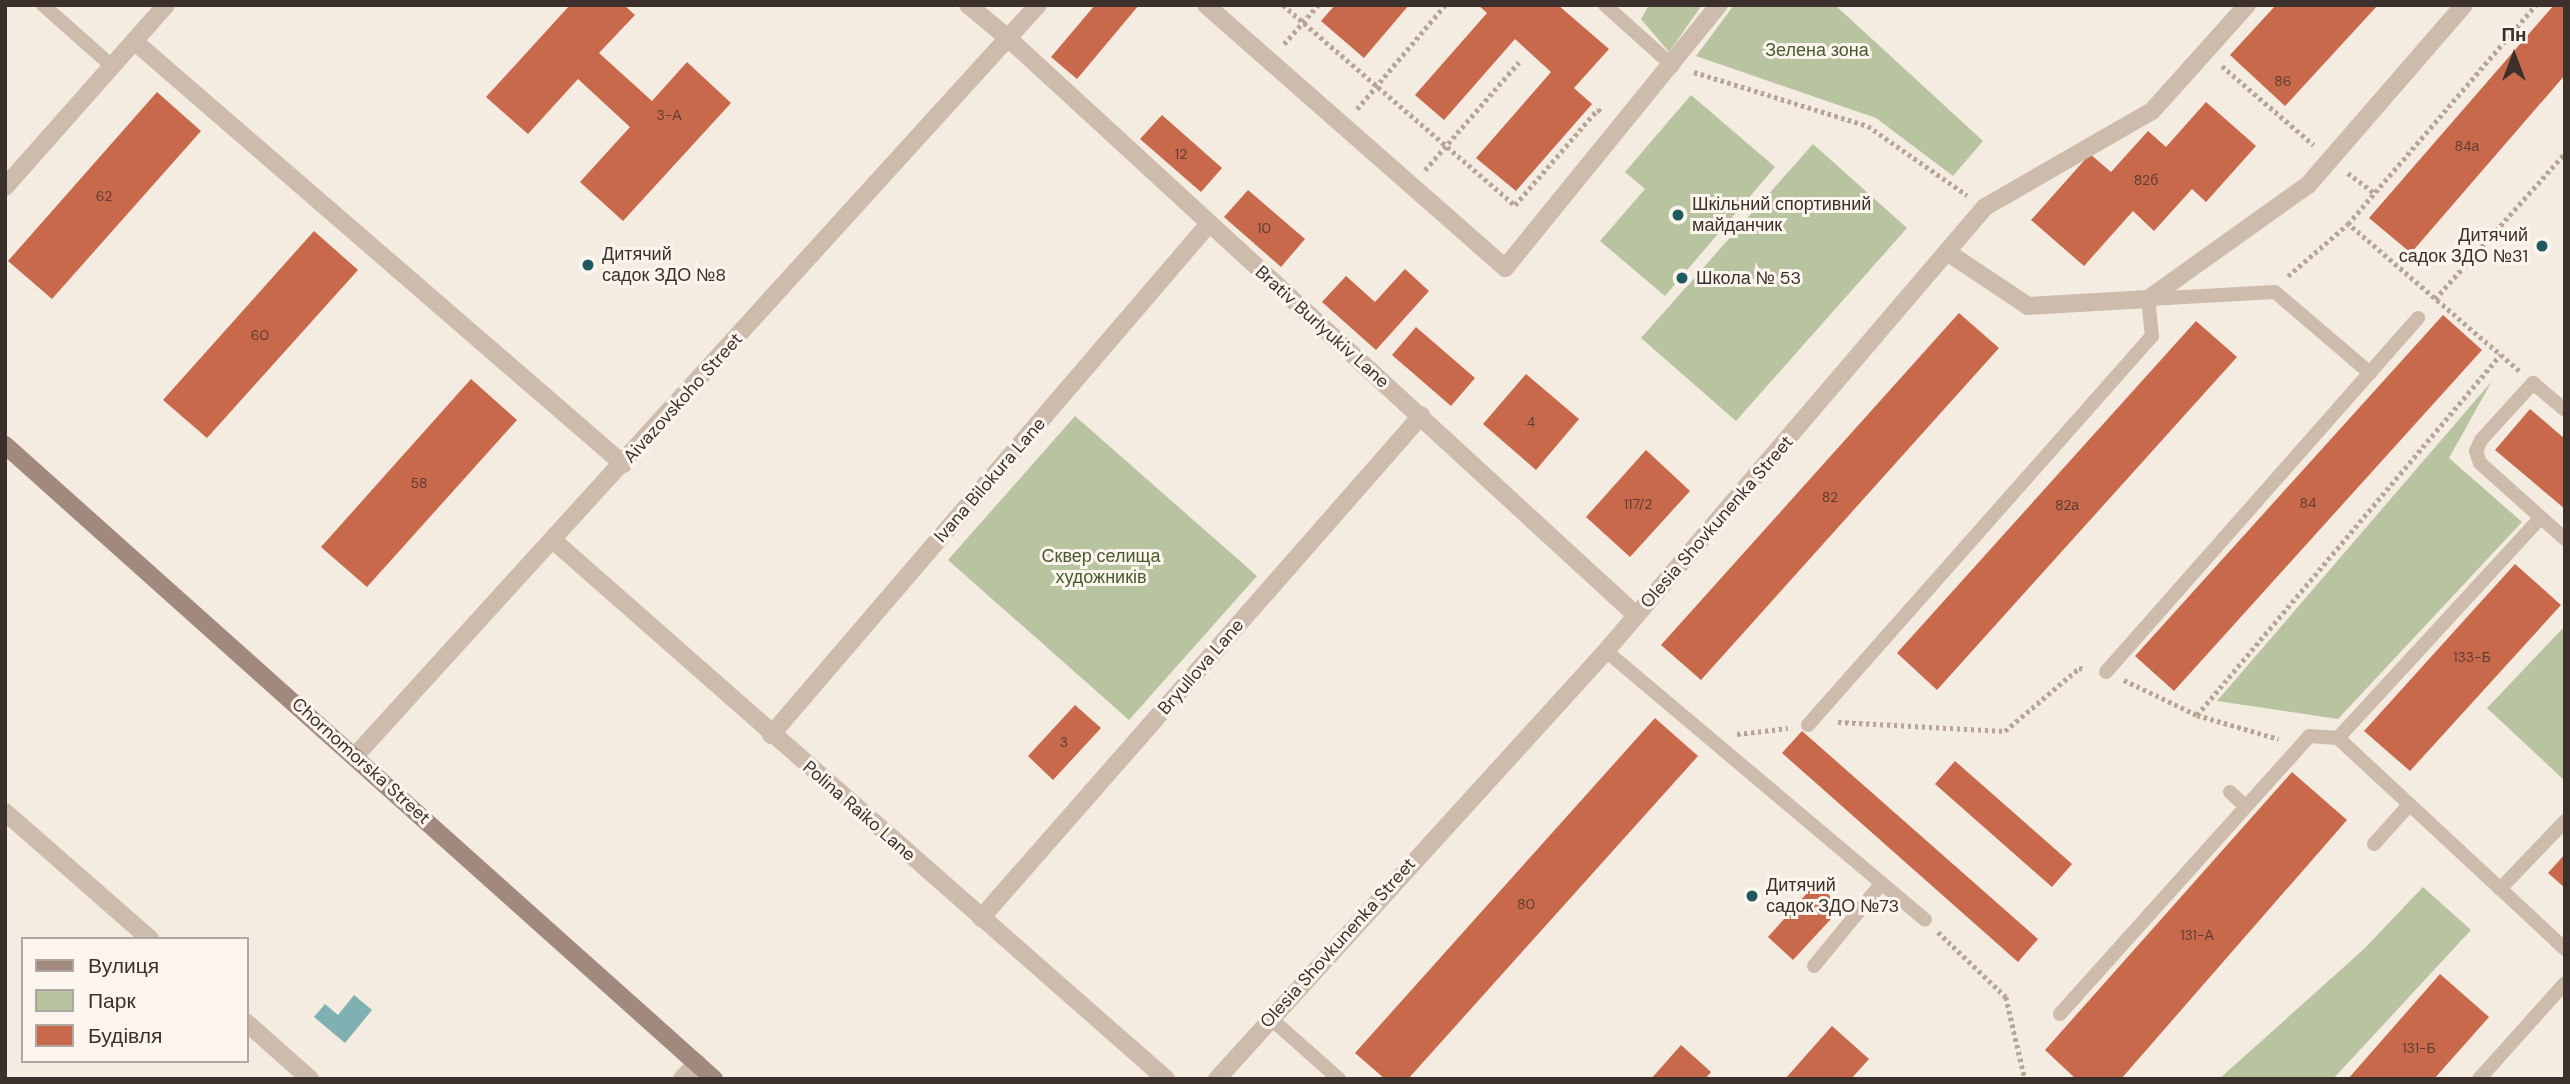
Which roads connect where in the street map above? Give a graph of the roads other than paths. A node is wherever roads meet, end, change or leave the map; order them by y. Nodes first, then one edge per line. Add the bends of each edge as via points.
1 (43, 5) edge
2 (166, 5) edge
3 (968, 5) edge
4 (1038, 5) edge
5 (1206, 5) edge
6 (1605, 5) edge
7 (1719, 5) edge
8 (2247, 5) edge
9 (2464, 5) edge
10 (1008, 38) junction
11 (134, 41) junction
12 (112, 66) junction
13 (1673, 66) junction
14 (5, 187) edge
15 (1208, 225) junction
16 (1947, 252) junction
17 (2148, 299) junction
18 (2418, 318) dead end
19 (2370, 373) junction
20 (2565, 410) edge
21 (1421, 416) junction
22 (5, 445) edge
23 (623, 464) junction
24 (2540, 518) junction
25 (2565, 539) edge
26 (555, 541) junction
27 (1636, 615) junction
28 (1606, 651) junction
29 (2106, 672) road end
30 (1808, 725) road end
31 (771, 735) junction
32 (2338, 738) junction
33 (356, 755) junction
34 (2230, 792) dead end
35 (2409, 805) junction
36 (2245, 806) junction
37 (5, 812) edge
38 (2565, 821) edge
39 (2374, 844) dead end
40 (1882, 883) junction
41 (2500, 889) junction
42 (981, 918) junction
43 (1925, 920) road end
44 (148, 937) edge
45 (2565, 949) edge
46 (1814, 965) dead end
47 (2565, 983) edge
48 (2060, 1014) dead end
49 (1269, 1017) junction
50 (248, 1024) edge
51 (696, 1063) junction
52 (310, 1079) edge
53 (682, 1079) edge
54 (714, 1079) edge
55 (1166, 1079) edge
56 (1217, 1079) edge
57 (1339, 1079) edge
58 (2479, 1079) edge

1 - 12 lane
2 - 11 street
3 - 10 street
4 - 10 street, Aivazovskoho Street
5 - 13 street via 1505,268
6 - 13 lane
7 - 13 street
8 - 16 street, Olesia Shovkunenka Street via 2152,111 1985,207
9 - 17 street via 2308,185
10 - 15 street, Brativ Burlyukiv Lane
10 - 23 street, Aivazovskoho Street
11 - 12 street
11 - 23 street
12 - 14 street
15 - 21 street, Brativ Burlyukiv Lane
15 - 31 street, Ivana Bilokura Lane
16 - 17 street via 2028,306
16 - 27 street, Olesia Shovkunenka Street
17 - 19 lane via 2275,292
17 - 30 lane via 2152,336
18 - 19 lane
19 - 29 lane
20 - 24 lane via 2533,383 2481,440 2476,452 2480,463
21 - 27 street, Brativ Burlyukiv Lane
21 - 42 street, Bryullova Lane
22 - 33 street, Chornomorska Street
23 - 26 street, Aivazovskoho Street
24 - 25 lane
24 - 32 lane
26 - 31 street, Polina Raiko Lane
26 - 33 street, Aivazovskoho Street
27 - 28 street, Olesia Shovkunenka Street
28 - 40 lane
28 - 49 street, Olesia Shovkunenka Street
31 - 42 street, Polina Raiko Lane
32 - 35 lane
32 - 36 lane via 2309,736
33 - 51 street, Chornomorska Street
34 - 36 lane
35 - 39 lane
35 - 41 lane
36 - 48 lane
37 - 44 street
38 - 41 lane
40 - 43 lane
40 - 46 lane
41 - 45 lane
42 - 55 street, Polina Raiko Lane
47 - 58 lane
49 - 56 street, Olesia Shovkunenka Street
49 - 57 lane
50 - 52 street
51 - 53 street
51 - 54 street, Chornomorska Street

